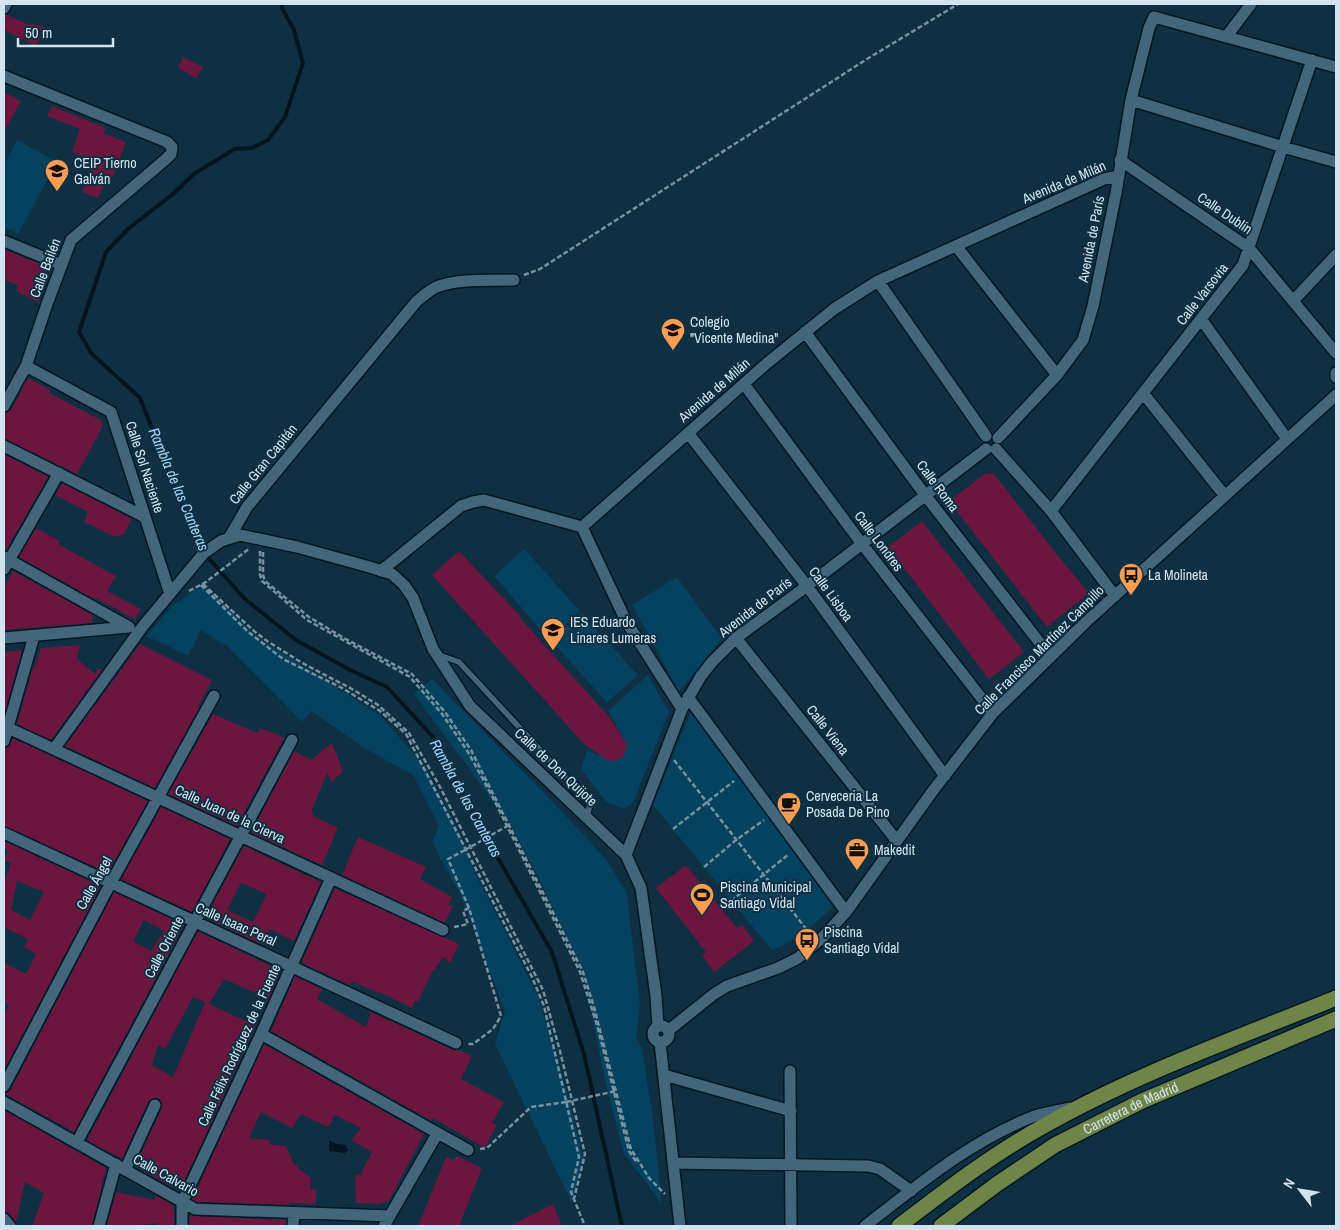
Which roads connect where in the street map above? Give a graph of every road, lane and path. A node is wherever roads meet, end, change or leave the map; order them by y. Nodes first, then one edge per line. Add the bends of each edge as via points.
1 (6, 4) edge
2 (958, 4) edge
3 (1251, 4) edge
4 (4, 8) edge
5 (1226, 37) junction
6 (1312, 60) junction
7 (1336, 67) edge
8 (4, 76) edge
9 (1131, 100) junction
10 (1283, 147) junction
11 (1120, 160) junction
12 (1336, 162) edge
13 (1119, 176) junction
14 (4, 242) edge
15 (956, 246) junction
16 (1249, 248) junction
17 (1336, 255) edge
18 (62, 265) junction
19 (514, 280) joint
20 (878, 281) junction
21 (1293, 301) junction
22 (1201, 319) junction
23 (806, 332) junction
24 (1336, 354) edge
25 (26, 366) junction
26 (1336, 373) edge
27 (1057, 375) junction
28 (1336, 377) edge
29 (744, 384) junction
30 (1143, 393) junction
31 (1336, 395) edge
32 (4, 406) edge
33 (688, 433) junction
34 (1287, 439) junction
35 (994, 445) junction
36 (4, 446) edge
37 (59, 473) junction
38 (925, 495) junction
39 (1225, 496) junction
40 (1051, 511) junction
41 (145, 517) junction
42 (582, 527) junction
43 (229, 538) junction
44 (262, 540) junction
45 (862, 544) junction
46 (240, 556) dead end
47 (5, 562) edge
48 (381, 571) junction
49 (204, 584) junction
50 (807, 586) junction
51 (170, 594) junction
52 (1115, 596) junction
53 (144, 626) junction
54 (129, 627) junction
55 (34, 636) junction
56 (4, 638) edge
57 (736, 638) junction
58 (436, 654) junction
59 (1050, 656) junction
60 (214, 696) dead end
61 (688, 697) junction
62 (682, 709) junction
63 (993, 714) junction
64 (6, 727) edge
65 (292, 740) dead end
66 (4, 741) edge
67 (54, 749) junction
68 (672, 757) dead end
69 (945, 776) junction
70 (737, 778) dead end
71 (159, 797) junction
72 (586, 817) junction
73 (767, 818) dead end
74 (509, 825) junction
75 (673, 830) dead end
76 (4, 833) edge
77 (241, 836) junction
78 (736, 840) junction
79 (897, 841) junction
80 (465, 850) junction
81 (792, 852) dead end
82 (626, 855) junction
83 (704, 867) dead end
84 (763, 875) junction
85 (332, 878) junction
86 (111, 883) junction
87 (731, 900) dead end
88 (469, 908) junction
89 (846, 912) junction
90 (195, 922) junction
91 (443, 930) joint
92 (807, 930) dead end
93 (292, 966) junction
94 (1336, 998) edge
95 (1336, 1019) edge
96 (663, 1028) junction
97 (262, 1034) junction
98 (456, 1043) joint
99 (790, 1071) dead end
100 (664, 1075) junction
101 (4, 1086) edge
102 (616, 1091) junction
103 (4, 1102) edge
104 (566, 1102) junction
105 (155, 1105) dead end
106 (1084, 1105) junction
107 (791, 1112) junction
108 (437, 1134) junction
109 (77, 1142) junction
110 (468, 1150) joint
111 (673, 1163) junction
112 (791, 1164) junction
113 (121, 1167) junction
114 (649, 1178) junction
115 (911, 1190) junction
116 (574, 1200) junction
117 (182, 1203) junction
118 (678, 1204) junction
119 (294, 1213) junction
120 (4, 1219) edge
121 (387, 1221) edge
122 (10, 1226) edge
123 (98, 1226) edge
124 (182, 1226) edge
125 (293, 1226) edge
126 (585, 1226) edge
127 (680, 1226) edge
128 (791, 1226) edge
129 (865, 1226) edge
130 (900, 1226) edge
131 (941, 1226) edge

1 - 4 street
2 - 19 path via 540,269
3 - 5 street
5 - 6 street
5 - 9 street, Avenida de París via 1154,17 1148,28
6 - 7 street
6 - 10 street, Calle Varsovia
8 - 18 street, Calle Bailén via 167,142 172,147 166,159 71,240
9 - 10 street
9 - 11 street, Avenida de París
10 - 12 street
10 - 16 street, Calle Varsovia
11 - 13 street, Avenida de París
11 - 16 street, Calle Dublín
13 - 15 street, Avenida de Milán via 1104,179
13 - 27 street, Avenida de París via 1083,340
14 - 18 street
15 - 20 street, Avenida de Milán
15 - 27 street
16 - 21 street, Calle Dublín
16 - 22 street, Calle Varsovia via 1243,265
17 - 21 street
18 - 25 street, Calle Bailén
19 - 43 street, Calle Gran Capitán via 439,286 421,297 246,507
20 - 23 street, Avenida de Milán via 834,309
20 - 35 street via 986,436 991,434
21 - 24 street, Calle Dublín
22 - 30 street, Calle Varsovia
22 - 34 street
23 - 29 street, Avenida de Milán
23 - 38 street, Calle Roma
25 - 32 street, Calle Bailén
25 - 41 street, Calle Sol Naciente via 111,412
26 - 28 street
27 - 35 street, Avenida de París
29 - 33 street, Avenida de Milán
29 - 45 street, Calle Londres
30 - 39 street
30 - 40 street, Calle Varsovia
31 - 34 street, Calle Francisco Martínez Campillo
33 - 42 street, Avenida de Milán
33 - 50 street, Calle Lisboa
34 - 39 street, Calle Francisco Martínez Campillo
35 - 38 street, Avenida de París
35 - 40 street
36 - 37 street
37 - 41 street
37 - 47 street
38 - 45 street, Avenida de París
38 - 59 street, Calle Roma
39 - 52 street, Calle Francisco Martínez Campillo
40 - 52 street
41 - 51 street, Calle Sol Naciente
42 - 48 street via 484,500 472,502 461,506
42 - 62 street via 626,620
43 - 44 street, Calle de Don Quijote via 240,535
43 - 51 street via 204,553
44 - 48 street, Calle de Don Quijote
44 - 74 path via 262,575 265,580 309,617 412,674 445,712 471,750
44 - 114 path via 262,581 307,620 410,676 468,752 580,972 629,1151
45 - 50 street, Avenida de París
45 - 63 street, Calle Londres
46 - 49 path
47 - 54 street
48 - 58 street, Calle de Don Quijote via 392,574 404,584
49 - 80 path via 247,631 283,659 380,711 406,734
49 - 116 path via 254,631 304,664 372,701 409,733 439,785 543,990 585,1154
50 - 57 street, Avenida de París
50 - 69 street, Calle Lisboa
51 - 53 street
52 - 59 street, Calle Francisco Martínez Campillo
53 - 54 street
53 - 67 street
54 - 55 street
55 - 56 street
55 - 64 street
57 - 61 street, Avenida de París via 707,669
57 - 79 street, Calle Viena
58 - 72 street, Calle de Don Quijote via 470,706
58 - 72 lane via 459,662 590,804
59 - 63 street, Calle Francisco Martínez Campillo
60 - 71 street, Calle Ángel
61 - 62 street, Avenida de París
61 - 89 street
62 - 82 street, Avenida de París
63 - 69 street, Calle Francisco Martínez Campillo
64 - 66 street
64 - 67 street, Calle Juan de la Cierva
65 - 77 street, Calle Oriente
67 - 71 street, Calle Juan de la Cierva
68 - 78 path
69 - 79 street, Calle Francisco Martínez Campillo
70 - 75 path
71 - 77 street, Calle Juan de la Cierva
71 - 86 street, Calle Ángel
72 - 82 street, Calle de Don Quijote
73 - 78 path
74 - 80 path, bridge
74 - 102 path via 583,972
76 - 86 street, Calle Isaac Peral
77 - 85 street, Calle Juan de la Cierva
77 - 90 street, Calle Oriente
78 - 83 path
78 - 84 path
79 - 89 street, Calle Francisco Martínez Campillo
80 - 88 path via 448,859
80 - 104 path via 544,1006
81 - 84 path
82 - 96 street, Calle de Don Quijote via 641,888
84 - 87 path
84 - 92 path
85 - 91 street, Calle Juan de la Cierva
85 - 93 street, Calle Félix Rodríguez de la Fuente
86 - 90 street, Calle Isaac Peral
86 - 101 street, Calle Ángel
88 - 91 path via 463,911 468,924
88 - 98 path via 502,1016 493,1029 473,1044
89 - 96 street, Calle Francisco Martínez Campillo via 798,958 720,990
90 - 93 street, Calle Isaac Peral
90 - 109 street, Calle Oriente
93 - 97 street, Calle Félix Rodríguez de la Fuente
93 - 98 street, Calle Isaac Peral
94 - 106 main road via 1126,1083
95 - 131 main road, Carretera de Madrid via 1142,1101 1055,1145
96 - 100 street, Calle Francisco Martínez Campillo via 670,1035 660,1042
97 - 108 street
97 - 117 street, Calle Félix Rodríguez de la Fuente
99 - 107 street
100 - 107 street
100 - 111 street
102 - 104 path, bridge
102 - 114 path via 631,1149
103 - 109 street, Calle Calvario
104 - 110 path via 531,1107 487,1148
104 - 116 path via 580,1157 571,1192
105 - 113 street
106 - 115 street via 1034,1116 989,1137
106 - 130 main road via 962,1178
107 - 112 street
108 - 110 street
108 - 121 street
109 - 113 street, Calle Calvario
111 - 112 street
111 - 118 street
112 - 115 street via 868,1166 880,1169
112 - 128 street
113 - 117 street, Calle Calvario
113 - 123 street
114 - 118 path
115 - 129 street
116 - 126 path
117 - 119 street, Calle Calvario via 195,1209
117 - 124 street, Calle Félix Rodríguez de la Fuente
118 - 127 street
119 - 121 street, Calle Calvario
119 - 125 street
120 - 122 street

